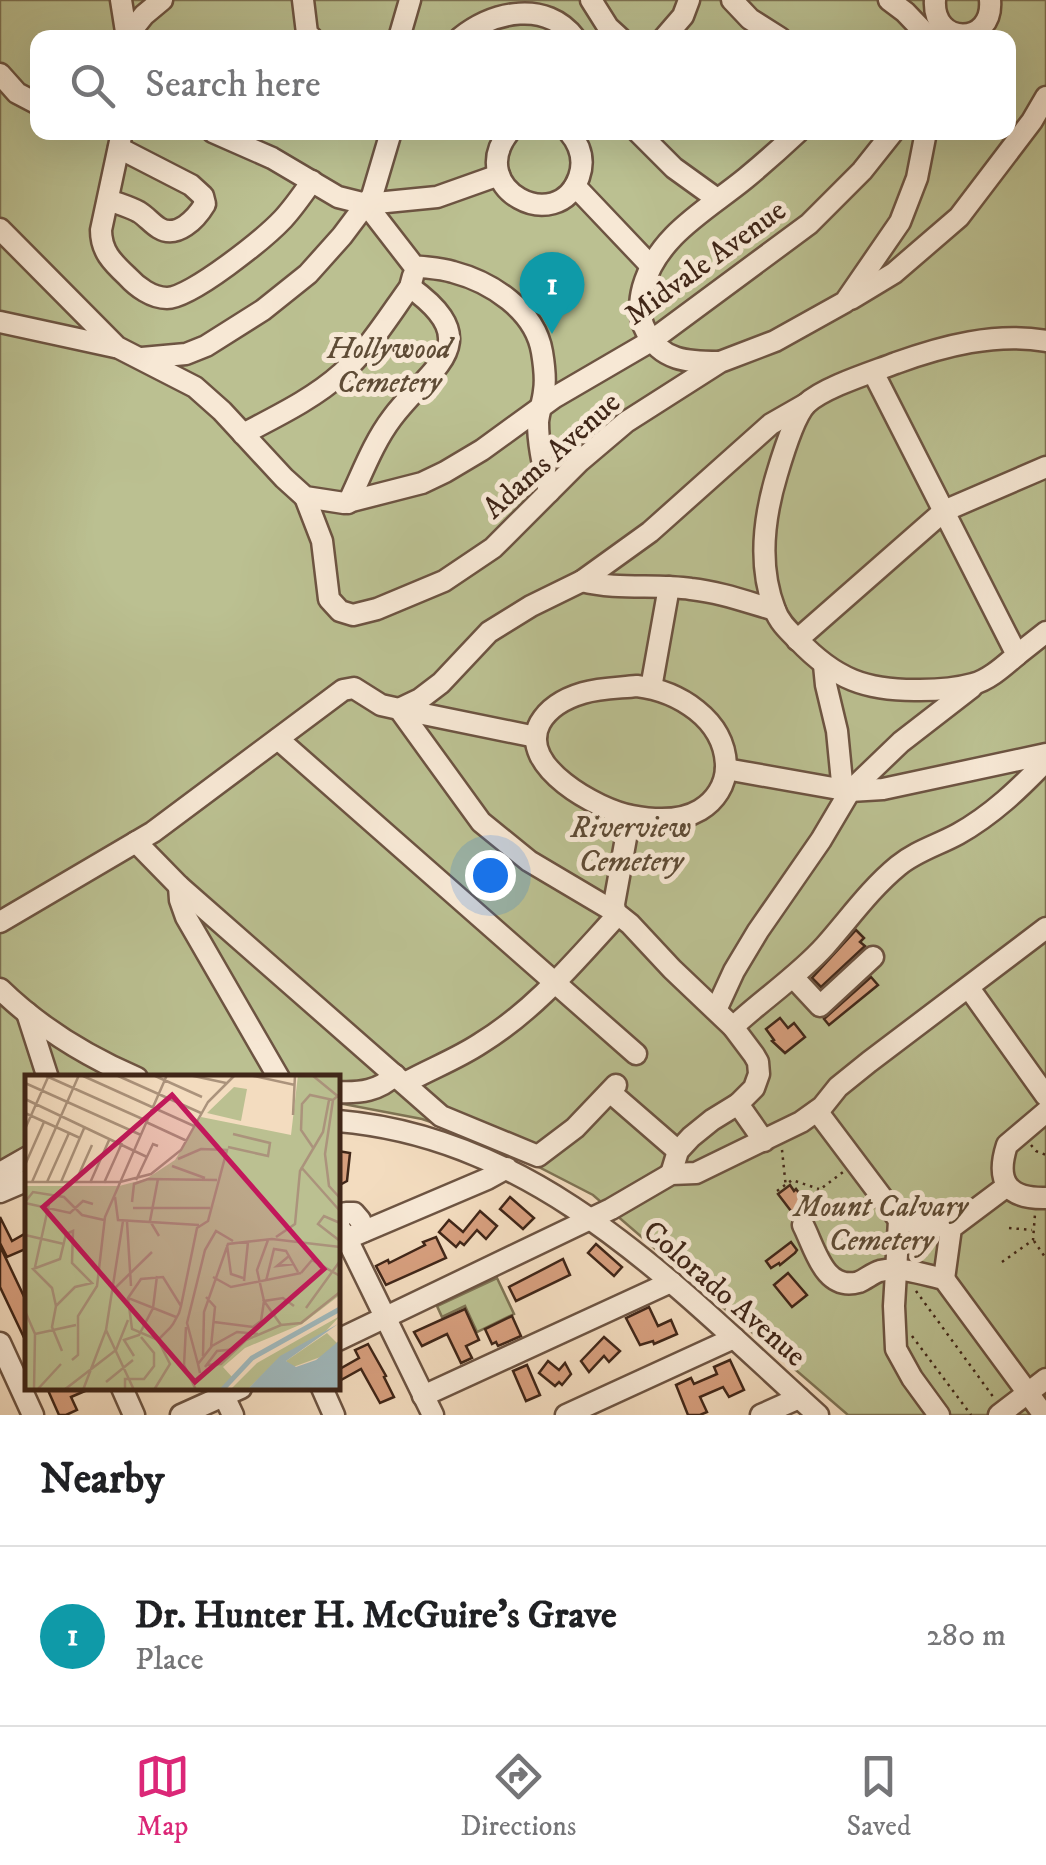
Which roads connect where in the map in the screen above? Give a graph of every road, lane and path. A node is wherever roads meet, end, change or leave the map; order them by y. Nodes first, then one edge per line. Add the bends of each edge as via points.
1 (121, 0) edge
2 (162, 0) edge
3 (304, 0) edge
4 (410, 0) edge
5 (498, 0) edge
6 (591, 0) edge
7 (689, 0) edge
8 (732, 0) edge
9 (889, 0) edge
10 (935, 0) edge
11 (484, 20) junction
12 (127, 30) edge
13 (133, 30) edge
14 (307, 30) edge
15 (401, 30) edge
16 (471, 30) edge
17 (568, 30) edge
18 (611, 30) edge
19 (671, 30) edge
20 (767, 30) edge
21 (927, 30) edge
22 (932, 30) edge
23 (0, 74) edge
24 (1046, 96) edge
25 (30, 100) edge
26 (121, 140) edge
27 (247, 140) edge
28 (389, 140) edge
29 (505, 140) edge
30 (574, 140) edge
31 (646, 140) edge
32 (789, 140) edge
33 (887, 140) edge
34 (924, 140) edge
35 (499, 175) junction
36 (312, 181) junction
37 (574, 186) junction
38 (717, 199) junction
39 (108, 200) junction
40 (366, 204) junction
41 (0, 229) edge
42 (650, 265) junction
43 (414, 266) junction
44 (410, 287) junction
45 (845, 302) junction
46 (0, 322) edge
47 (651, 341) junction
48 (1046, 341) edge
49 (117, 347) junction
50 (188, 354) junction
51 (140, 358) junction
52 (720, 362) junction
53 (874, 372) junction
54 (181, 379) junction
55 (806, 404) junction
56 (540, 407) junction
57 (242, 434) junction
58 (1046, 468) edge
59 (549, 492) junction
60 (304, 497) junction
61 (348, 502) junction
62 (944, 510) junction
63 (582, 582) junction
64 (670, 587) junction
65 (775, 610) junction
66 (1046, 632) edge
67 (798, 640) junction
68 (1017, 656) junction
69 (824, 665) junction
70 (976, 684) junction
71 (651, 688) junction
72 (400, 709) junction
73 (536, 737) junction
74 (278, 739) junction
75 (1046, 758) edge
76 (726, 769) junction
77 (850, 791) junction
78 (630, 816) junction
79 (136, 842) junction
80 (179, 886) junction
81 (615, 912) junction
82 (0, 922) edge
83 (1046, 928) edge
84 (873, 957) dead end
85 (793, 976) junction
86 (556, 983) junction
87 (968, 988) junction
88 (0, 989) edge
89 (716, 1010) junction
90 (26, 1014) junction
91 (733, 1026) junction
92 (636, 1054) dead end
93 (47, 1075) edge
94 (132, 1075) edge
95 (277, 1075) edge
96 (400, 1079) junction
97 (340, 1092) edge
98 (1046, 1096) edge
99 (738, 1104) junction
100 (817, 1111) junction
101 (1046, 1112) edge
102 (340, 1121) edge
103 (773, 1142) junction
104 (678, 1150) junction
105 (25, 1159) edge
106 (856, 1162) junction
107 (507, 1168) junction
108 (0, 1173) edge
109 (670, 1174) junction
110 (25, 1182) edge
111 (1007, 1186) junction
112 (785, 1187) junction
113 (820, 1190) junction
114 (778, 1191) dead end
115 (0, 1192) edge
116 (1041, 1198) edge
117 (805, 1201) dead end
118 (591, 1219) junction
119 (899, 1220) junction
120 (803, 1225) dead end
121 (952, 1228) junction
122 (1009, 1228) dead end
123 (1034, 1230) junction
124 (350, 1238) edge
125 (1033, 1240) junction
126 (1045, 1257) edge
127 (1002, 1262) dead end
128 (898, 1270) junction
129 (944, 1279) junction
130 (671, 1282) junction
131 (894, 1312) junction
132 (386, 1317) junction
133 (734, 1338) junction
134 (340, 1339) edge
135 (0, 1343) edge
136 (1046, 1379) edge
137 (123, 1390) edge
138 (323, 1390) edge
139 (1028, 1393) junction
140 (231, 1396) edge
141 (799, 1398) junction
142 (428, 1405) edge
143 (1001, 1413) edge
144 (33, 1415) edge
145 (134, 1415) edge
146 (181, 1415) edge
147 (334, 1415) edge
148 (566, 1415) edge
149 (762, 1415) edge
150 (818, 1415) edge
151 (939, 1415) edge
152 (971, 1415) edge
153 (1044, 1415) edge

1 - 12 street
2 - 13 street
3 - 14 street
4 - 15 street
5 - 11 street
6 - 18 street
7 - 19 street
8 - 20 street
9 - 21 street
10 - 22 street
11 - 16 street
11 - 17 street via 543,13
23 - 25 street
24 - 45 street via 953,224 894,273
26 - 39 street
26 - 39 street via 190,185 205,204 168,232
27 - 36 street
28 - 40 street
29 - 35 street
30 - 37 street via 582,162
31 - 38 street
32 - 38 street
33 - 47 street, Midvale Avenue via 809,224
34 - 45 street, Adams Avenue via 902,217
35 - 37 street via 510,192 532,204 556,202
35 - 40 street via 437,197
36 - 39 street via 262,238 171,298 136,286 104,251
36 - 40 street
37 - 42 street
38 - 42 street
40 - 43 street
40 - 50 street via 308,274
41 - 49 street
42 - 47 street via 640,313
43 - 44 street
43 - 56 street via 479,281 523,314 542,352
44 - 57 street via 344,372
44 - 61 street via 443,319 448,350 380,434
45 - 52 street, Adams Avenue via 775,342
46 - 49 street
47 - 52 street via 672,358
47 - 56 street, Midvale Avenue
48 - 53 street via 983,340
49 - 51 street
50 - 51 street
50 - 54 street
51 - 54 street
52 - 59 street, Adams Avenue via 620,426
53 - 55 street
53 - 62 street
54 - 57 street
55 - 63 street via 771,424 672,515
55 - 65 street via 784,450 767,514 766,567
56 - 59 street
56 - 61 street, Midvale Avenue via 437,477
57 - 60 street
58 - 62 street
59 - 60 street, Adams Avenue via 455,575 353,615 328,599 322,541
60 - 61 street, Midvale Avenue
62 - 67 street
62 - 68 street
63 - 64 street
63 - 72 street via 508,618 441,683
64 - 65 street
64 - 71 street
65 - 67 street
66 - 68 street
67 - 69 street
68 - 70 street
69 - 70 street via 885,690
69 - 77 street via 842,782
70 - 77 street
71 - 73 street via 569,698 546,714
71 - 76 street via 705,718 722,742
72 - 73 street
72 - 74 street via 354,688 343,690
72 - 81 street via 494,835
73 - 78 street via 541,758 564,782
74 - 79 street
74 - 86 street
75 - 77 street
75 - 85 street via 977,823 900,864
76 - 77 street
76 - 78 street via 717,794 700,810 676,818
77 - 89 street via 758,930
78 - 81 street
79 - 80 street
79 - 82 street
80 - 95 street via 186,917
80 - 96 street
81 - 86 street
81 - 89 street
83 - 87 street
84 - 85 street via 820,1006
85 - 91 street
86 - 92 street
86 - 96 street via 495,1034
87 - 98 street
87 - 100 street via 838,1087
88 - 90 street
89 - 91 street
90 - 93 street
90 - 94 street
91 - 99 street via 759,1074
96 - 97 street
96 - 104 street via 449,1121 535,1156 575,1128 613,1088
99 - 103 street
99 - 104 street
100 - 103 street
100 - 106 street
101 - 111 street via 1007,1145 1001,1176
102 - 107 street, Colorado Avenue via 417,1134
103 - 109 street via 696,1172
103 - 112 path
104 - 109 street
105 - 108 street
106 - 113 path
106 - 119 street
107 - 118 street, Colorado Avenue
107 - 124 street
109 - 118 street
110 - 115 street
111 - 116 street via 1023,1197
111 - 121 street
112 - 113 path via 792,1180
112 - 114 path
113 - 117 path
116 - 123 path
118 - 130 street, Colorado Avenue
118 - 132 street
119 - 121 street
119 - 128 street
120 - 128 street via 836,1280 855,1283
121 - 129 street
122 - 123 path
123 - 125 path
124 - 132 street
125 - 126 path
125 - 127 path
128 - 129 street
128 - 131 street
128 - 143 path
129 - 139 street
130 - 133 street, Colorado Avenue
130 - 142 street
131 - 151 street via 896,1349
131 - 152 path
132 - 134 street
132 - 142 street
133 - 141 street, Colorado Avenue
133 - 148 street
135 - 144 street
136 - 139 street
137 - 145 street
138 - 147 street
139 - 143 street
139 - 153 street
140 - 146 street
141 - 149 street
141 - 150 street, Colorado Avenue

